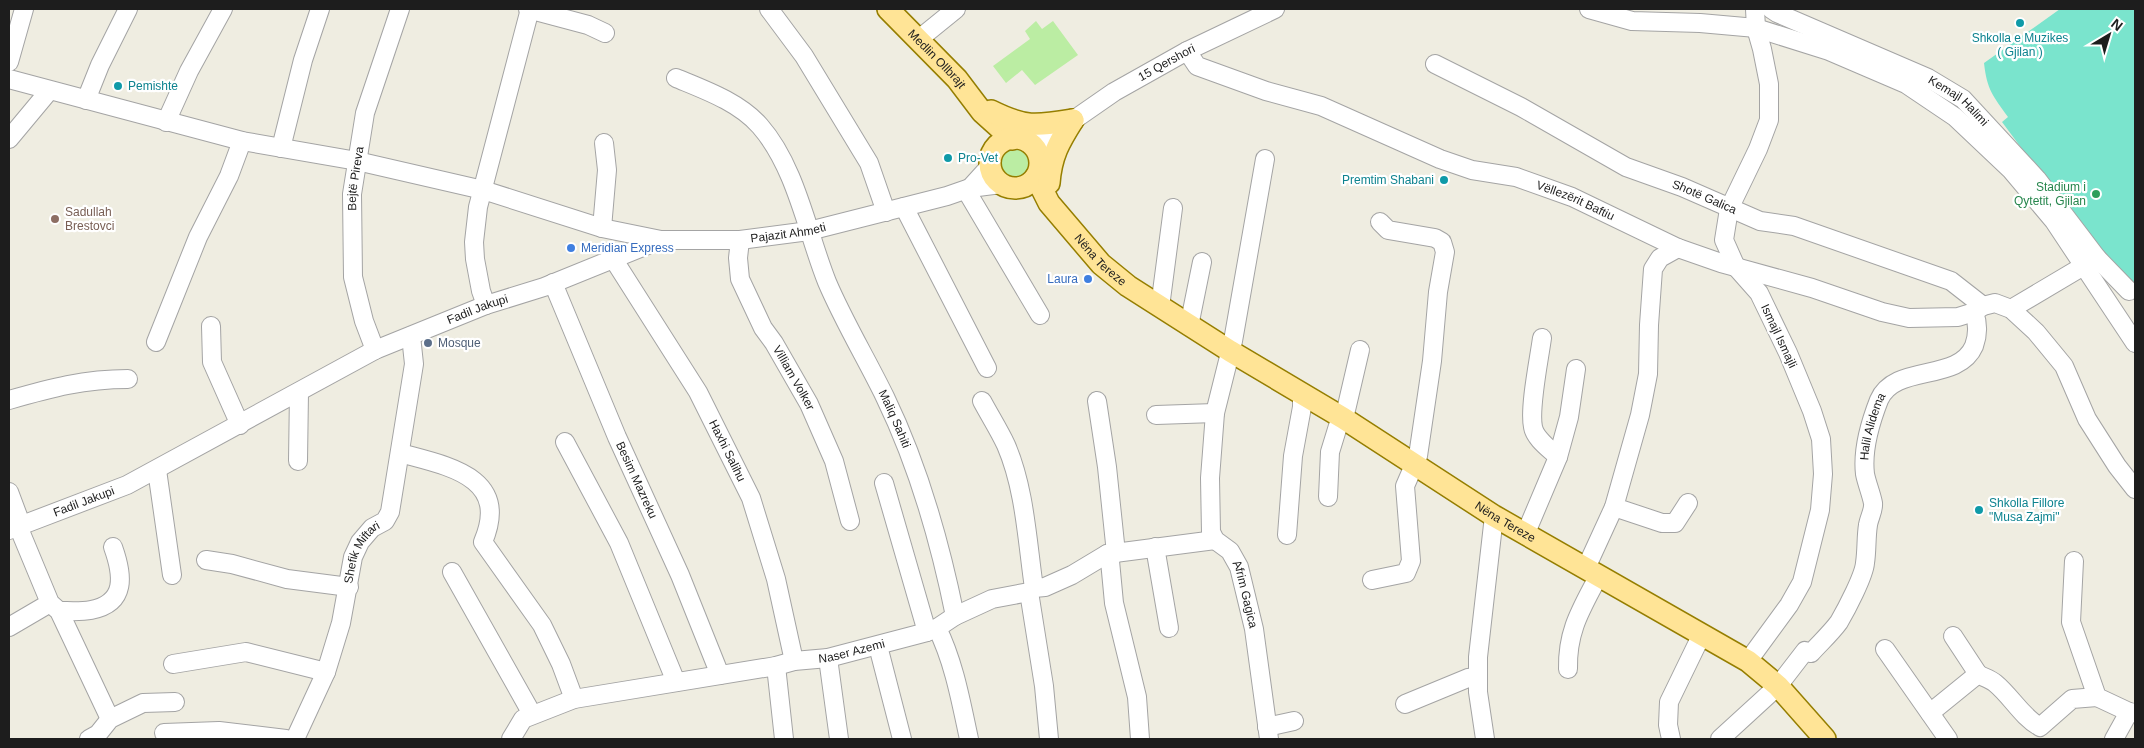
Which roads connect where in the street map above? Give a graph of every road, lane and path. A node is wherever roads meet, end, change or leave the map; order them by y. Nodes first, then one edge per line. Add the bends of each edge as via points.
1 (24, 9) edge
2 (128, 9) edge
3 (223, 9) edge
4 (320, 9) edge
5 (400, 9) edge
6 (529, 9) edge
7 (769, 9) edge
8 (888, 9) edge
9 (956, 9) edge
10 (1275, 9) edge
11 (1589, 9) edge
12 (1755, 9) edge
13 (1771, 9) edge
14 (1756, 28) junction
15 (605, 33) dead end
16 (919, 39) junction
17 (1187, 51) junction
18 (9, 62) edge
19 (1435, 64) dead end
20 (676, 78) dead end
21 (9, 79) edge
22 (49, 90) junction
23 (86, 100) junction
24 (979, 108) junction
25 (166, 122) junction
26 (1069, 123) junction
27 (9, 139) edge
28 (242, 141) junction
29 (604, 143) dead end
30 (281, 148) junction
31 (1265, 160) dead end
32 (357, 161) junction
33 (1015, 163) junction
34 (968, 189) junction
35 (483, 190) junction
36 (1051, 205) junction
37 (904, 207) junction
38 (1173, 208) dead end
39 (1729, 209) junction
40 (886, 212) junction
41 (1380, 222) dead end
42 (602, 228) junction
43 (809, 231) junction
44 (661, 240) junction
45 (740, 240) junction
46 (1678, 248) junction
47 (614, 260) junction
48 (1202, 262) dead end
49 (2090, 262) junction
50 (1736, 267) junction
51 (553, 283) junction
52 (2130, 291) dead end
53 (486, 305) junction
54 (1160, 307) junction
55 (1979, 309) junction
56 (2011, 309) junction
57 (1040, 315) dead end
58 (211, 326) dead end
59 (1189, 326) junction
60 (411, 336) junction
61 (1542, 338) dead end
62 (156, 342) dead end
63 (2135, 343) edge
64 (375, 350) junction
65 (1360, 350) dead end
66 (1230, 351) junction
67 (986, 368) dead end
68 (1576, 369) dead end
69 (128, 379) dead end
70 (299, 392) junction
71 (1302, 394) junction
72 (9, 400) edge
73 (982, 401) dead end
74 (1098, 401) dead end
75 (1215, 413) junction
76 (1156, 415) dead end
77 (1343, 418) junction
78 (240, 424) junction
79 (565, 442) dead end
80 (400, 453) junction
81 (1558, 457) junction
82 (298, 460) dead end
83 (1414, 465) junction
84 (157, 470) junction
85 (884, 483) dead end
86 (2135, 489) edge
87 (9, 492) edge
88 (1328, 497) dead end
89 (1688, 503) dead end
90 (1614, 507) junction
91 (1494, 516) junction
92 (850, 521) dead end
93 (16, 527) edge
94 (1525, 534) junction
95 (1287, 535) dead end
96 (1215, 540) junction
97 (1155, 547) junction
98 (112, 548) dead end
99 (1112, 553) junction
100 (206, 560) dead end
101 (2074, 562) dead end
102 (1593, 571) junction
103 (452, 572) dead end
104 (172, 575) dead end
105 (1372, 580) dead end
106 (349, 587) junction
107 (1032, 590) junction
108 (54, 607) junction
109 (955, 616) junction
110 (9, 627) edge
111 (1169, 628) dead end
112 (932, 630) junction
113 (1702, 634) junction
114 (1953, 636) dead end
115 (878, 646) junction
116 (1885, 649) dead end
117 (828, 658) junction
118 (794, 661) junction
119 (1748, 662) junction
120 (173, 664) dead end
121 (776, 666) junction
122 (1568, 669) dead end
123 (326, 672) junction
124 (1978, 674) junction
125 (720, 675) junction
126 (1478, 677) junction
127 (676, 682) junction
128 (1778, 686) junction
129 (2097, 697) junction
130 (574, 699) junction
131 (175, 702) dead end
132 (1405, 704) dead end
133 (1930, 713) junction
134 (2132, 713) edge
135 (532, 714) junction
136 (110, 719) junction
137 (1294, 721) dead end
138 (164, 733) dead end
139 (1268, 733) edge
140 (88, 739) edge
141 (286, 739) edge
142 (295, 739) edge
143 (511, 739) edge
144 (784, 739) edge
145 (838, 739) edge
146 (902, 739) edge
147 (969, 739) edge
148 (1049, 739) edge
149 (1140, 739) edge
150 (1485, 739) edge
151 (1671, 739) edge
152 (1720, 739) edge
153 (1825, 739) edge
154 (1948, 739) edge
155 (2114, 739) edge

1 - 18 street
2 - 23 street
3 - 25 street
4 - 30 street via 303,60
5 - 32 street, Bejtë Pireva via 365,113
6 - 15 street via 588,25
6 - 35 street
7 - 40 street via 804,56 869,163
8 - 16 main road, Medlin Ollbrajt
9 - 16 street
10 - 17 street, 15 Qershori
11 - 14 street via 1632,21
12 - 14 street, Ismajl Ismajli
13 - 49 street, Kemajl Halimi via 1928,78 1963,100 2037,179
14 - 39 street, Ismajl Ismajli via 1769,84 1769,120
14 - 49 street via 1829,51 1906,84 1954,117 2011,170
16 - 24 main road, Medlin Ollbrajt via 957,78
17 - 26 street, 15 Qershori via 1114,92
17 - 46 street, Vëllezërit Baftiu via 1197,66 1266,91 1321,106 1464,168 1516,177 1572,197
19 - 39 street, Shotë Galica via 1626,167 1682,187
20 - 43 street, Maliq Sahiti via 733,105 760,126 777,150
21 - 22 street, Pajazit Ahmeti
22 - 23 street, Pajazit Ahmeti
22 - 27 street
23 - 25 street, Pajazit Ahmeti
24 - 26 main road via 1026,125
24 - 33 main road, Medlin Ollbrajt
25 - 28 street, Pajazit Ahmeti
26 - 33 street, 15 Qershori
26 - 36 main road via 1057,144 1051,164
28 - 30 street, Pajazit Ahmeti
28 - 62 street via 229,176 198,237
29 - 42 street via 607,170
30 - 32 street, Pajazit Ahmeti
31 - 66 street
32 - 35 street, Pajazit Ahmeti
32 - 64 street, Bejtë Pireva via 352,194 353,276
33 - 34 street
33 - 36 main road, Nëna Tereze
34 - 37 street, Pajazit Ahmeti
34 - 57 street
35 - 42 street, Pajazit Ahmeti
35 - 53 street via 474,251
36 - 54 main road, Nëna Tereze via 1101,264
37 - 40 street, Pajazit Ahmeti
37 - 67 street
38 - 54 street
39 - 50 street, Ismajl Ismajli via 1724,240
39 - 55 street, Shotë Galica via 1760,221 1794,226 1951,281
40 - 43 street, Pajazit Ahmeti
41 - 83 street via 1388,230 1435,238 1442,242 1445,252 1432,361
42 - 44 street, Pajazit Ahmeti
43 - 45 street, Pajazit Ahmeti
43 - 109 street, Maliq Sahiti via 827,282 885,398 912,462 935,534
44 - 45 street, Pajazit Ahmeti
44 - 47 street, Fadil Jakupi
45 - 92 street, Villiam Volker via 740,279 763,328 809,404 834,461
46 - 50 street, Vëllezërit Baftiu
46 - 90 street via 1660,258 1653,269 1648,374
47 - 51 street, Fadil Jakupi
47 - 118 street, Haxhi Salihu via 698,392 751,498 776,579
48 - 59 street
49 - 52 street, Kemajl Halimi
49 - 56 street
49 - 63 street
50 - 55 street, Vëllezërit Baftiu via 1909,318 1958,317
50 - 119 street, Ismajl Ismajli via 1759,293 1788,353 1821,439 1823,474 1820,510 1802,582
51 - 53 street, Fadil Jakupi
51 - 125 street, Besim Mazreku
53 - 60 street, Fadil Jakupi
54 - 59 main road, Nëna Tereze
55 - 56 street, Vëllezërit Baftiu via 1995,303
55 - 128 street, Halil Alidema via 1976,340 1970,354 1957,364 1908,377 1890,386 1880,397 1864,455 1873,504 1865,565 1838,622 1811,652 1805,651
56 - 86 street via 2036,332 2064,366 2087,419
58 - 78 street via 212,362
59 - 66 main road, Nëna Tereze
60 - 64 street, Fadil Jakupi
60 - 80 street, Shefik Miftari via 414,364
61 - 81 street via 1533,429
64 - 70 street, Fadil Jakupi
65 - 77 street
66 - 71 main road, Nëna Tereze
66 - 75 street
68 - 81 street via 1569,417
69 - 72 street via 77,382
70 - 78 street, Fadil Jakupi
70 - 82 street
71 - 77 main road, Nëna Tereze
71 - 95 street
73 - 107 street via 1006,445 1015,472 1023,506
74 - 99 street via 1108,467
75 - 76 street
75 - 96 street via 1210,478 1211,532
77 - 83 main road, Nëna Tereze
77 - 88 street via 1330,452
78 - 84 street, Fadil Jakupi
79 - 127 street via 619,543
80 - 106 street, Shefik Miftari via 390,512 385,521 372,528 360,542 353,557
80 - 130 street via 451,468 473,478 482,487 490,521 483,542 542,625
81 - 94 street
83 - 91 main road, Nëna Tereze
83 - 105 street via 1405,486 1411,561 1406,573
84 - 93 street, Fadil Jakupi via 127,485
84 - 104 street
85 - 112 street
87 - 93 street
89 - 90 street via 1675,523 1662,524
90 - 102 street
91 - 94 main road, Nëna Tereze
91 - 126 street
93 - 108 street
94 - 102 main road, Nëna Tereze
96 - 97 street, Naser Azemi
96 - 139 street, Afrim Gagica via 1230,551 1239,566 1254,629
97 - 99 street, Naser Azemi
97 - 111 street
98 - 108 street via 120,566 120,586 116,597 91,610
99 - 107 street, Naser Azemi via 1072,575
99 - 149 street via 1114,602 1137,697
100 - 106 street via 287,579
101 - 129 street via 2071,622
102 - 113 main road, Nëna Tereze
102 - 122 street via 1574,625
103 - 135 street
106 - 123 street, Shefik Miftari
107 - 109 street, Naser Azemi via 992,599
107 - 148 street
108 - 110 street
108 - 136 street
109 - 112 street, Naser Azemi
112 - 115 street, Naser Azemi
112 - 147 street via 942,639
113 - 119 main road, Nëna Tereze
113 - 151 street via 1669,702
114 - 124 street
115 - 117 street, Naser Azemi
115 - 146 street
116 - 133 street
117 - 118 street, Naser Azemi
117 - 145 street
118 - 121 street, Naser Azemi
119 - 128 main road, Nëna Tereze
120 - 123 street via 246,652
121 - 125 street, Naser Azemi
121 - 144 street
123 - 142 street, Shefik Miftari
124 - 129 street via 1993,682 2028,720 2040,727 2072,699
124 - 133 street
125 - 127 street, Naser Azemi
126 - 132 street via 1468,678
126 - 150 street
127 - 130 street, Naser Azemi
128 - 152 street
128 - 153 main road, Nëna Tereze
129 - 134 street
130 - 135 street, Naser Azemi
131 - 136 street via 143,703
133 - 154 street
134 - 155 street
135 - 143 street via 523,719
136 - 140 street via 98,734
137 - 139 street, Afrim Gagica
138 - 141 street via 219,731

